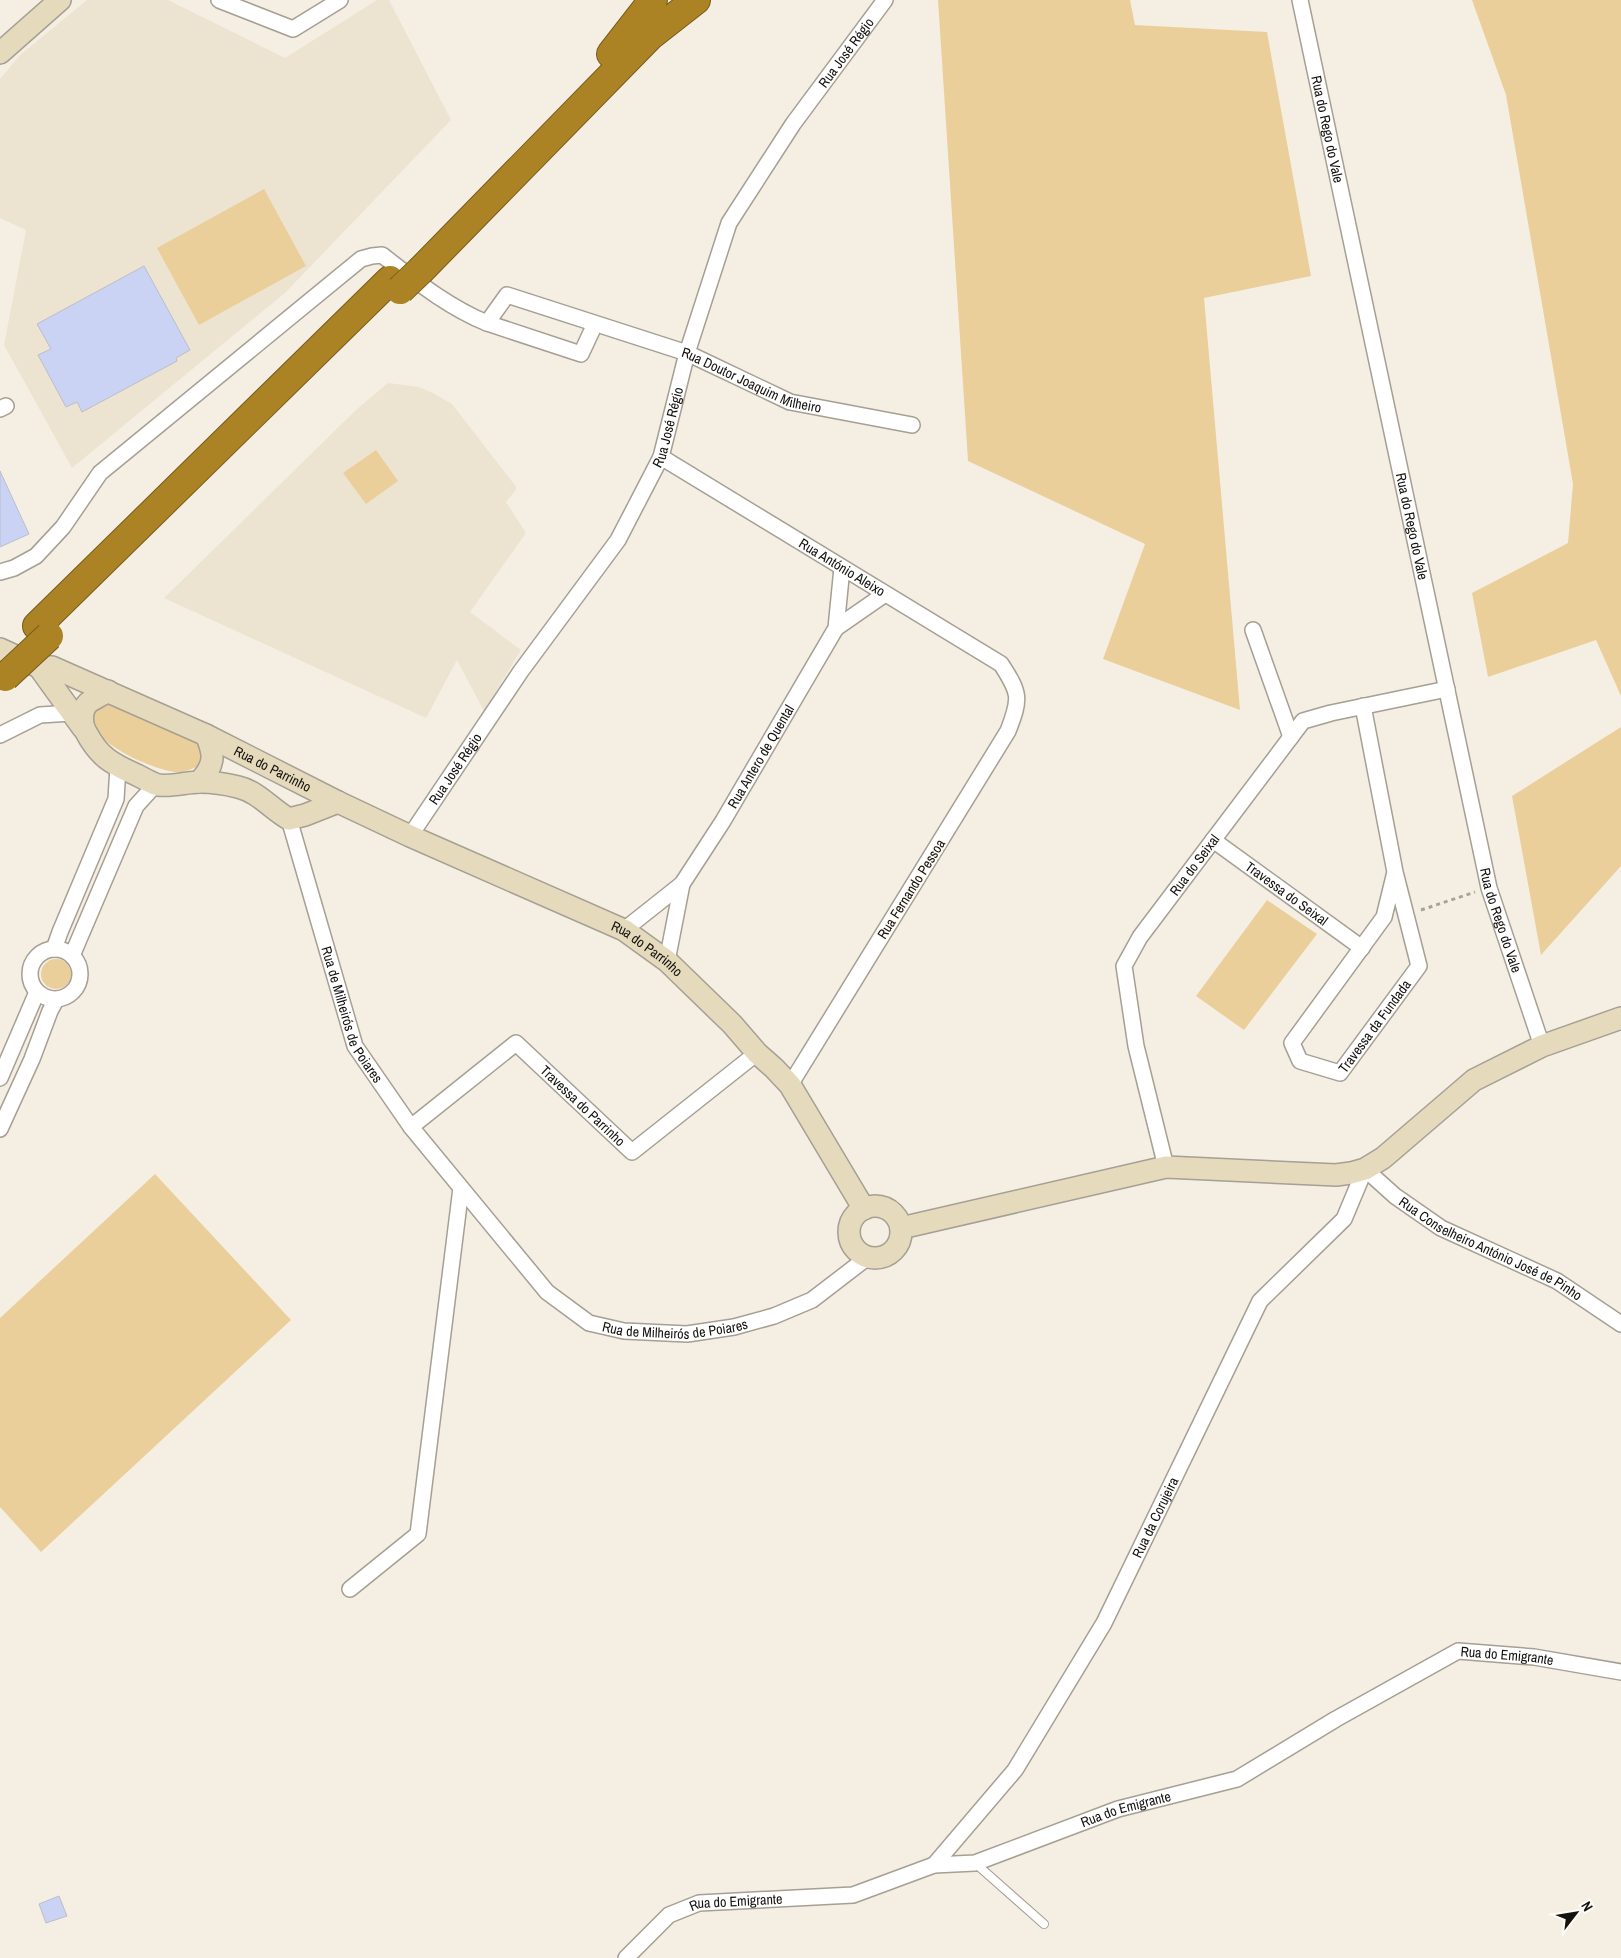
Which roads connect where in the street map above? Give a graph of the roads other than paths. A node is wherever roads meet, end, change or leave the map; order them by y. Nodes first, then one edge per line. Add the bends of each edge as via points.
1 (60, 0) edge
2 (219, 0) edge
3 (340, 0) edge
4 (653, 0) edge
5 (696, 0) edge
6 (884, 0) edge
7 (1300, 0) edge
8 (0, 53) edge
9 (417, 264) junction
10 (487, 323) junction
11 (595, 324) junction
12 (686, 353) junction
13 (912, 425) dead end
14 (661, 457) junction
15 (842, 568) junction
16 (0, 572) edge
17 (885, 594) junction
18 (836, 628) junction
19 (1253, 630) dead end
20 (0, 649) edge
21 (39, 667) junction
22 (2, 673) edge
23 (1016, 687) joint
24 (1447, 689) junction
25 (108, 691) junction
26 (1363, 706) junction
27 (78, 720) junction
28 (0, 735) edge
29 (206, 735) junction
30 (1291, 737) junction
31 (118, 767) junction
32 (199, 782) junction
33 (156, 784) junction
34 (338, 802) junction
35 (289, 819) junction
36 (410, 836) junction
37 (1213, 840) junction
38 (1394, 872) junction
39 (682, 884) junction
40 (624, 930) junction
41 (1362, 948) junction
42 (54, 949) junction
43 (74, 957) junction
44 (667, 962) junction
45 (37, 992) junction
46 (56, 1000) junction
47 (1621, 1018) edge
48 (1542, 1046) junction
49 (756, 1053) junction
50 (0, 1078) edge
51 (790, 1085) junction
52 (411, 1127) junction
53 (0, 1130) edge
54 (1166, 1167) junction
55 (1365, 1169) junction
56 (461, 1188) junction
57 (864, 1209) junction
58 (901, 1228) junction
59 (868, 1257) junction
60 (1621, 1324) edge
61 (350, 1589) dead end
62 (1621, 1672) edge
63 (975, 1863) junction
64 (934, 1865) junction
65 (1044, 1924) dead end
66 (626, 1958) edge

1 - 8 street
2 - 3 street via 293,29
4 - 9 highway via 586,85
5 - 9 highway via 650,36
6 - 12 street, Rua José Régio via 793,124 729,223
7 - 24 street, Rua do Rego do Vale
9 - 22 highway, bridge
10 - 11 street, Rua Doutor Joaquim Milheiro via 507,295
10 - 11 street via 581,354
10 - 16 street via 440,299 382,256 361,259 100,473 63,527 36,556
11 - 12 street, Rua Doutor Joaquim Milheiro
12 - 13 street, Rua Doutor Joaquim Milheiro via 790,402
12 - 14 street, Rua José Régio
14 - 15 street, Rua António Aleixo
14 - 36 street, Rua José Régio via 618,540 522,671
15 - 17 street, Rua António Aleixo
15 - 18 street, Rua Antero de Quental
17 - 18 street, Rua Antero de Quental
17 - 23 street, Rua António Aleixo via 1001,664
18 - 39 street, Rua Antero de Quental via 728,813
19 - 30 street
20 - 21 street, Rua do Parrinho
21 - 25 street, Rua do Parrinho via 52,667
21 - 27 street, Rua do Parrinho
23 - 51 street, Rua Fernando Pessoa via 1016,709 1008,730
24 - 26 street, Rua do Seixal
24 - 48 street, Rua do Rego do Vale via 1490,888
25 - 27 street via 88,704
25 - 29 street, Rua do Parrinho
26 - 30 street, Rua do Seixal via 1303,721
26 - 38 street, Travessa da Fundada
27 - 28 street via 40,715
27 - 31 street, Rua do Parrinho via 94,747
29 - 32 street, Rua do Parrinho via 213,750 212,762
29 - 34 street, Rua do Parrinho
30 - 37 street, Rua do Seixal
31 - 33 street, Rua do Parrinho
31 - 42 street via 116,799
32 - 33 street, Rua do Parrinho
32 - 35 street, Rua do Parrinho via 253,792
33 - 43 street via 136,806
34 - 35 street, Rua do Parrinho
34 - 36 street, Rua do Parrinho
35 - 52 street, Rua de Milheirós de Poiares via 355,1046
36 - 40 street, Rua do Parrinho
37 - 41 street, Travessa do Seixal
37 - 54 street, Rua do Seixal via 1140,937 1124,966 1136,1046
38 - 41 street, Travessa da Fundada via 1384,917
38 - 41 street, Travessa da Fundada via 1419,966 1340,1073 1300,1060 1292,1043
39 - 40 street, Rua Antero de Quental
39 - 44 street, Rua Antero de Quental
40 - 44 street, Rua do Parrinho
42 - 43 street
42 - 45 street via 40,954 31,965 30,980
43 - 46 street via 81,973 78,986 69,996
44 - 49 street, Rua do Parrinho via 732,1024
45 - 46 street
45 - 50 street
46 - 53 street
47 - 48 street
48 - 55 street via 1474,1080 1399,1145
49 - 51 street, Rua do Parrinho
49 - 52 street, Travessa do Parrinho via 632,1152 516,1043
51 - 57 street, Rua do Parrinho
52 - 56 street, Rua de Milheirós de Poiares
54 - 55 street via 1336,1175
54 - 58 street
55 - 60 street, Rua Conselheiro António José de Pinho via 1394,1196 1441,1228 1557,1282
55 - 64 street, Rua da Corujeira via 1344,1219 1260,1301 1104,1623 1015,1770
56 - 59 street, Rua de Milheirós de Poiares via 546,1292 589,1323 624,1331 687,1334 734,1327 774,1316 812,1300
56 - 61 street via 418,1534
57 - 58 street via 888,1210
57 - 59 street via 852,1221 850,1238 860,1253
58 - 59 street via 898,1245 892,1252 876,1258
62 - 63 street, Rua do Emigrante via 1534,1657 1458,1651 1237,1779 1118,1809
63 - 64 street, Rua do Emigrante
63 - 65 lane
64 - 66 street, Rua do Emigrante via 853,1895 699,1903 669,1915

